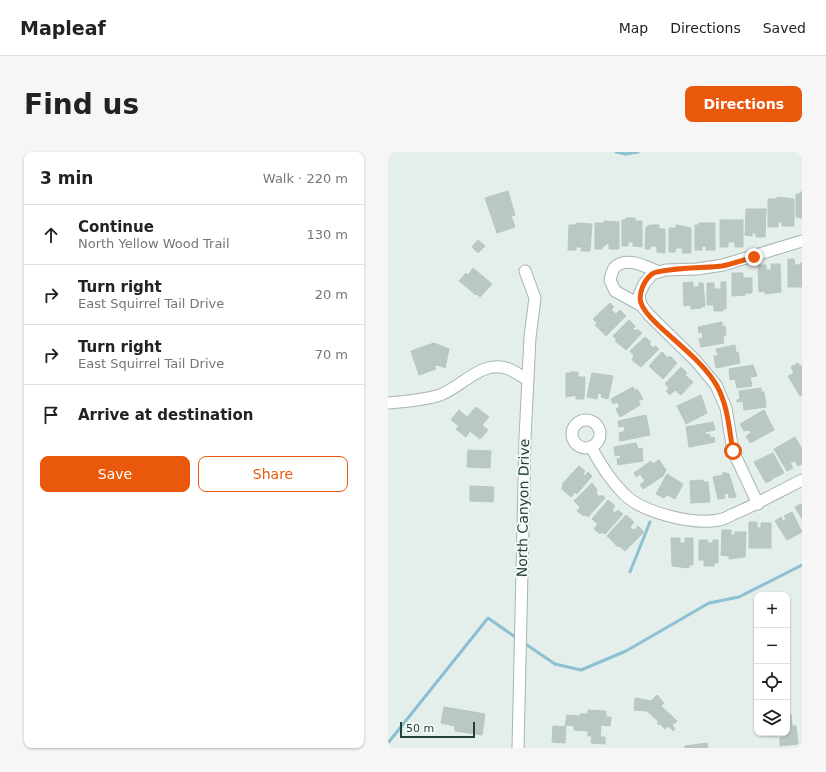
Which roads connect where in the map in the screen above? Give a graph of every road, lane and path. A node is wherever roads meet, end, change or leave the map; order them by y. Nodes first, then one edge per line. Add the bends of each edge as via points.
1 (802, 241) edge
2 (525, 271) dead end
3 (659, 272) junction
4 (642, 306) junction
5 (528, 380) junction
6 (388, 403) edge
7 (591, 447) dead end
8 (802, 480) edge
9 (758, 504) junction
10 (518, 748) edge

1 - 3 street via 723,265
2 - 5 street, North Canyon Drive via 535,298
3 - 4 street via 652,274 644,284 640,295
3 - 4 street via 633,262 623,263 614,269 610,280 615,291
4 - 9 street via 716,385 726,408 733,451
5 - 6 street via 509,369 495,366 479,371 439,395
5 - 10 street, North Canyon Drive
7 - 9 street via 602,467 625,495 667,516 691,521 720,520
8 - 9 street

